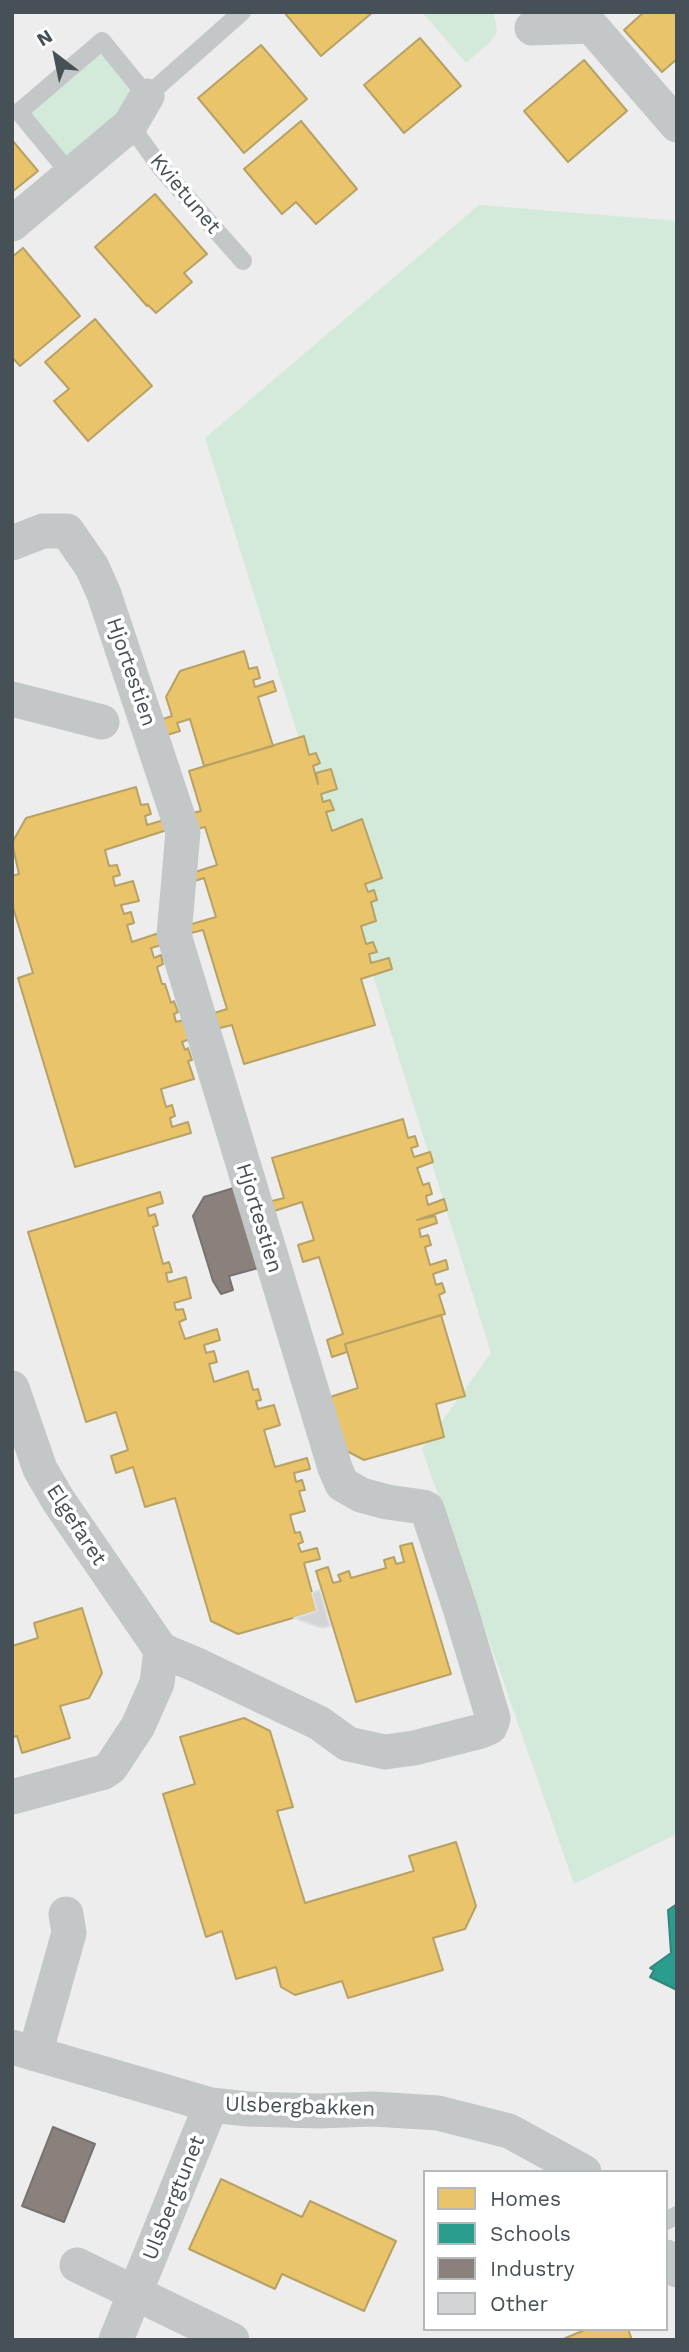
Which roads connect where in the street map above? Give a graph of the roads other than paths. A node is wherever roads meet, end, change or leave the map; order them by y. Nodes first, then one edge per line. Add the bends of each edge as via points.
1 (242, 12) edge
2 (532, 28) dead end
3 (147, 96) junction
4 (130, 125) junction
5 (677, 125) edge
6 (71, 175) junction
7 (12, 224) edge
8 (243, 261) dead end
9 (12, 543) edge
10 (12, 699) edge
11 (102, 722) dead end
12 (12, 1388) edge
13 (161, 1650) junction
14 (12, 1797) edge
15 (66, 1914) dead end
16 (24, 2050) edge
17 (211, 2105) junction
18 (580, 2170) edge
19 (77, 2265) dead end
20 (137, 2292) junction
21 (116, 2340) edge
22 (232, 2340) edge

1 - 3 lane
2 - 5 street via 591,26
3 - 4 street
3 - 6 lane via 102,41 19,112
4 - 6 street
4 - 8 lane, Kvietunet via 161,169
6 - 7 street
9 - 13 street, Hjortestien via 43,531 67,531 104,594 183,832 174,935 334,1468 342,1484 361,1495 427,1509 493,1718 490,1727 481,1731 385,1752 348,1744 318,1723
10 - 11 street
12 - 13 street, Elgefaret via 40,1469
13 - 14 street via 157,1683 138,1726 111,1768
15 - 16 street via 69,1933
16 - 17 street, Ulsbergbakken
17 - 18 street, Ulsbergbakken via 438,2113 509,2131
17 - 20 street, Ulsbergtunet
19 - 20 street
20 - 21 street, Ulsbergtunet
20 - 22 street

